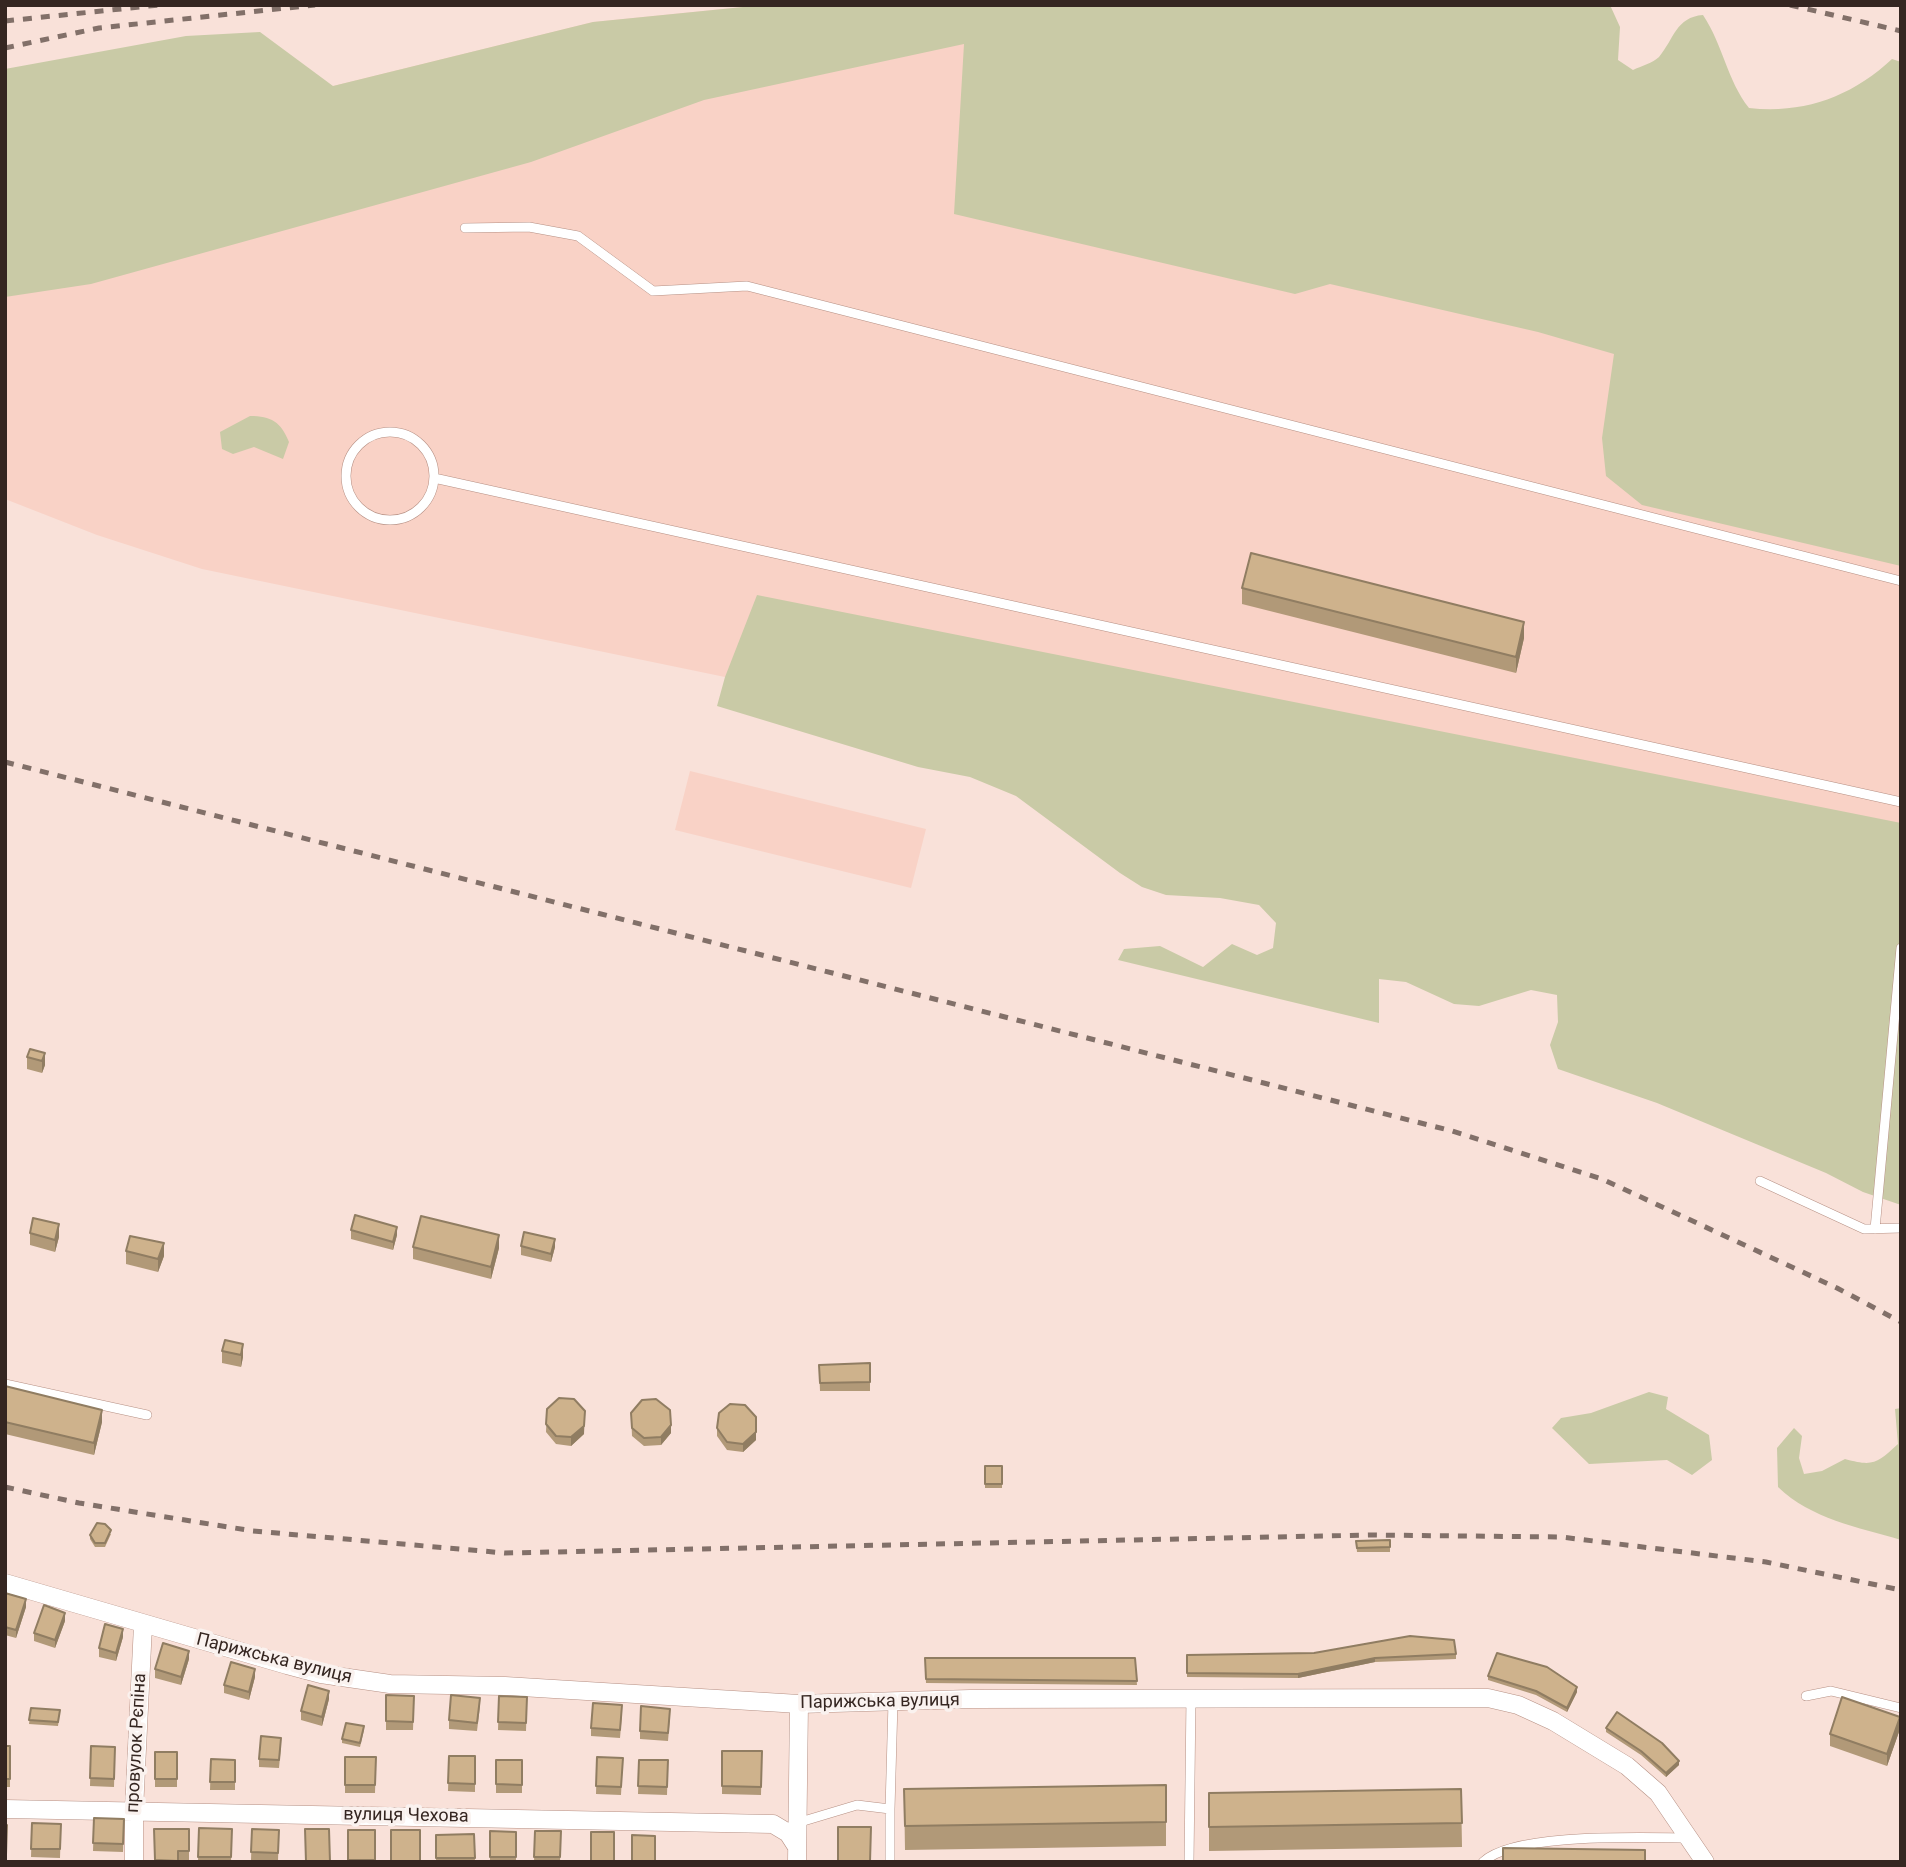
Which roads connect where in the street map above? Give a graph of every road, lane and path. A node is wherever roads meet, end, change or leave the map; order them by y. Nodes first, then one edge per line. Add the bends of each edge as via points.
1 (465, 228) dead end
2 (435, 478) junction
3 (1901, 581) edge
4 (1901, 802) edge
5 (1901, 948) edge
6 (1760, 1181) dead end
7 (1901, 1228) edge
8 (1874, 1229) junction
9 (5, 1384) edge
10 (147, 1415) dead end
11 (5, 1583) edge
12 (143, 1625) junction
13 (1806, 1696) dead end
14 (1191, 1698) junction
15 (893, 1702) junction
16 (799, 1704) junction
17 (1901, 1709) edge
18 (890, 1809) junction
19 (5, 1810) edge
20 (134, 1810) junction
21 (797, 1823) junction
22 (1690, 1838) junction
23 (797, 1854) edge
24 (134, 1862) edge
25 (890, 1862) edge
26 (1189, 1862) edge
27 (1483, 1862) edge
28 (1705, 1862) edge

1 - 3 lane via 529,227 578,236 653,291 747,286
2 - 2 lane via 421,509 389,521 372,518 358,508 348,494 345,477 348,460 358,445 373,435 391,432 409,436 423,446
2 - 4 lane
5 - 8 lane
6 - 8 lane via 1864,1229
7 - 8 lane
9 - 10 lane
11 - 12 street, Парижська вулиця
12 - 16 street, Парижська вулиця via 321,1674 390,1684 505,1686
12 - 20 street, провулок Рєпіна
13 - 17 lane via 1831,1691
14 - 15 street, Парижська вулиця
14 - 22 street, Парижська вулиця via 1499,1699 1553,1721 1627,1766 1658,1793
14 - 26 lane
15 - 16 street, Парижська вулиця
15 - 18 lane
16 - 21 street
18 - 21 lane via 857,1805
18 - 25 lane
19 - 20 street, вулиця Чехова
20 - 23 street, вулиця Чехова via 773,1824 788,1833
20 - 24 street, провулок Рєпіна
21 - 23 street
22 - 27 lane via 1602,1838 1521,1845
22 - 28 street, Парижська вулиця

